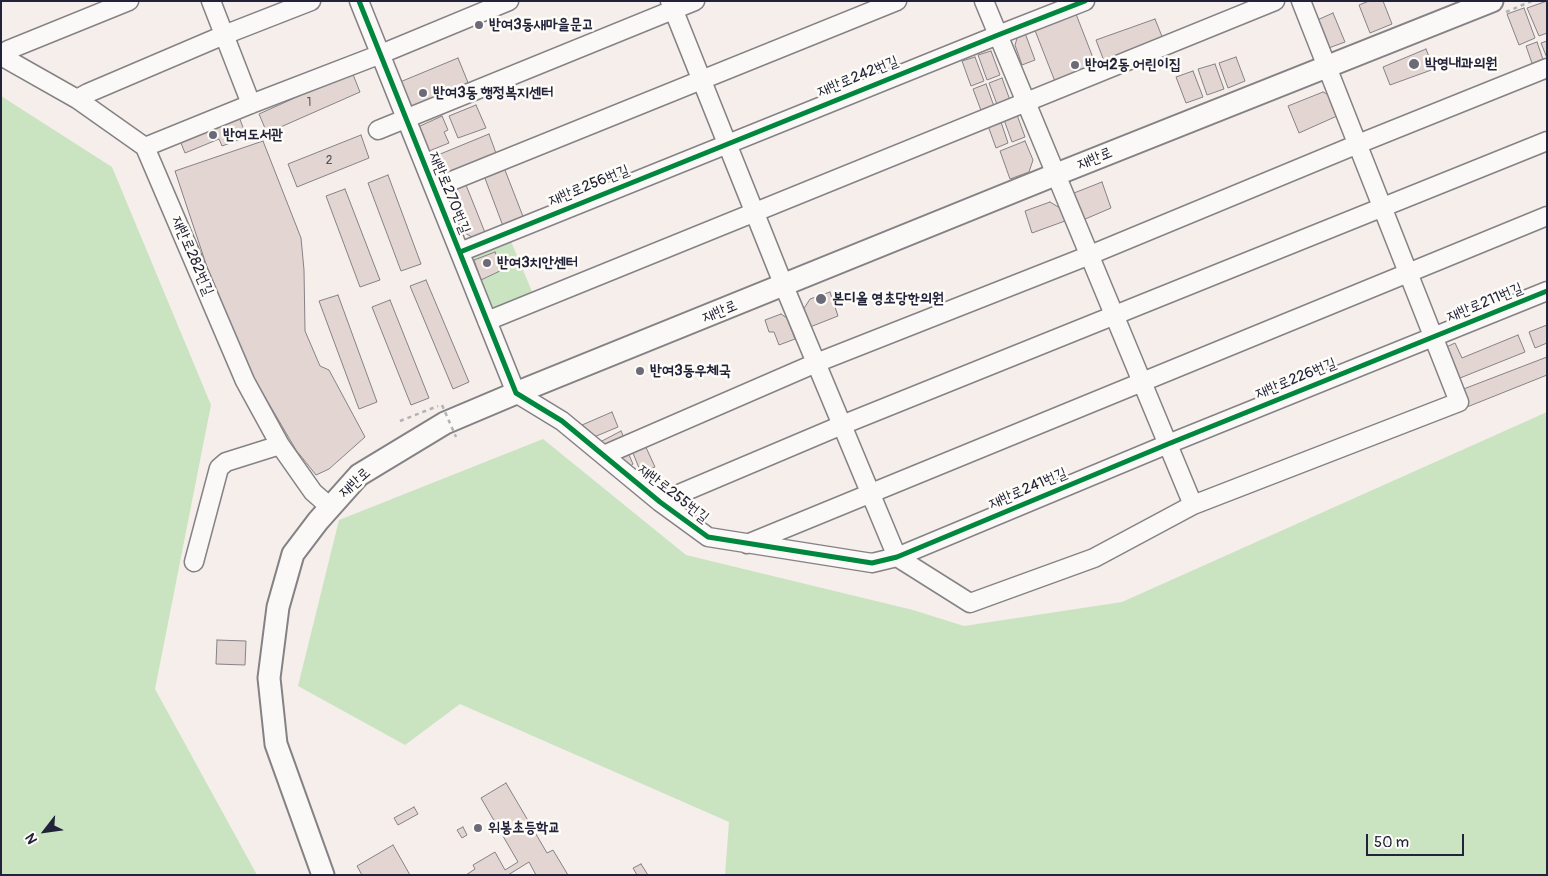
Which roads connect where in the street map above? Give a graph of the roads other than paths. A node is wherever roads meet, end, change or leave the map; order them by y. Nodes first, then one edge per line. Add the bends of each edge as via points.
1 (129, 1) edge
2 (211, 1) edge
3 (311, 1) edge
4 (360, 1) edge
5 (509, 1) edge
6 (695, 1) edge
7 (897, 1) edge
8 (984, 1) edge
9 (1085, 1) edge
10 (1275, 1) edge
11 (1301, 1) edge
12 (1492, 1) edge
13 (672, 6) edge
14 (998, 34) junction
15 (224, 35) junction
16 (381, 54) junction
17 (3, 56) edge
18 (1328, 67) junction
19 (1547, 68) edge
20 (702, 80) junction
21 (77, 99) junction
22 (1026, 102) junction
23 (251, 104) junction
24 (406, 119) junction
25 (378, 130) dead end
26 (1547, 141) edge
27 (727, 143) junction
28 (1358, 144) junction
29 (145, 147) junction
30 (1056, 174) junction
31 (434, 188) junction
32 (1383, 208) junction
33 (755, 212) junction
34 (1547, 216) edge
35 (460, 252) junction
36 (1090, 255) junction
37 (1408, 274) junction
38 (784, 286) junction
39 (1547, 291) edge
40 (1115, 316) junction
41 (487, 321) junction
42 (1433, 338) junction
43 (816, 363) junction
44 (1143, 383) junction
45 (516, 393) junction
46 (842, 425) junction
47 (1168, 444) junction
48 (280, 445) junction
49 (604, 455) junction
50 (870, 493) junction
51 (660, 502) junction
52 (1193, 505) junction
53 (330, 508) junction
54 (746, 544) junction
55 (897, 557) junction
56 (194, 562) dead end
57 (323, 875) edge

1 - 17 street via 8,50
2 - 15 street
3 - 15 street
4 - 16 street, 재반로270번길
5 - 16 street
6 - 13 street
7 - 20 street
8 - 14 street
9 - 14 street
10 - 22 street
11 - 18 street
12 - 18 main road, 재반로
13 - 20 street
13 - 24 street
14 - 22 street
14 - 27 street, 재반로242번길
15 - 21 street
15 - 23 street
16 - 23 street
16 - 24 street, 재반로270번길
17 - 21 street
18 - 28 street
18 - 30 main road, 재반로
19 - 28 street
20 - 27 street
20 - 31 street
21 - 29 street
22 - 30 street
22 - 33 street
23 - 29 street
24 - 25 street
24 - 31 street, 재반로270번길
26 - 32 street
27 - 33 street
27 - 35 street, 재반로256번길
28 - 32 street
28 - 36 street
29 - 48 street, 재반로282번길 via 245,381
30 - 36 street
30 - 38 main road, 재반로
31 - 35 street, 재반로270번길
32 - 37 street
32 - 40 street
33 - 38 street
33 - 41 street
34 - 37 street
35 - 41 street, 재반로270번길
36 - 40 street
36 - 43 street
37 - 42 street
37 - 44 street
38 - 43 street
38 - 45 main road, 재반로
39 - 42 street, 재반로211번길
40 - 44 street
40 - 46 street
41 - 45 street, 재반로270번길
42 - 47 street, 재반로226번길
42 - 52 street via 1459,402
43 - 46 street
43 - 49 street, 재반로255번길
44 - 47 street
44 - 50 street
45 - 49 street, 재반로255번길 via 562,421
45 - 53 main road, 재반로 via 445,423 359,475
46 - 50 street
46 - 51 street, 재반로255번길
47 - 52 street
47 - 55 street, 재반로241번길
48 - 53 street, 재반로282번길 via 312,492
48 - 56 street via 226,462 219,468
49 - 51 street, 재반로255번길
50 - 54 street
50 - 55 street
51 - 54 street, 재반로255번길 via 708,538
52 - 55 street via 1094,558 970,603
53 - 57 main road, 재반로 via 293,554 278,607 269,678 276,744
54 - 55 street, 재반로255번길 via 872,563

